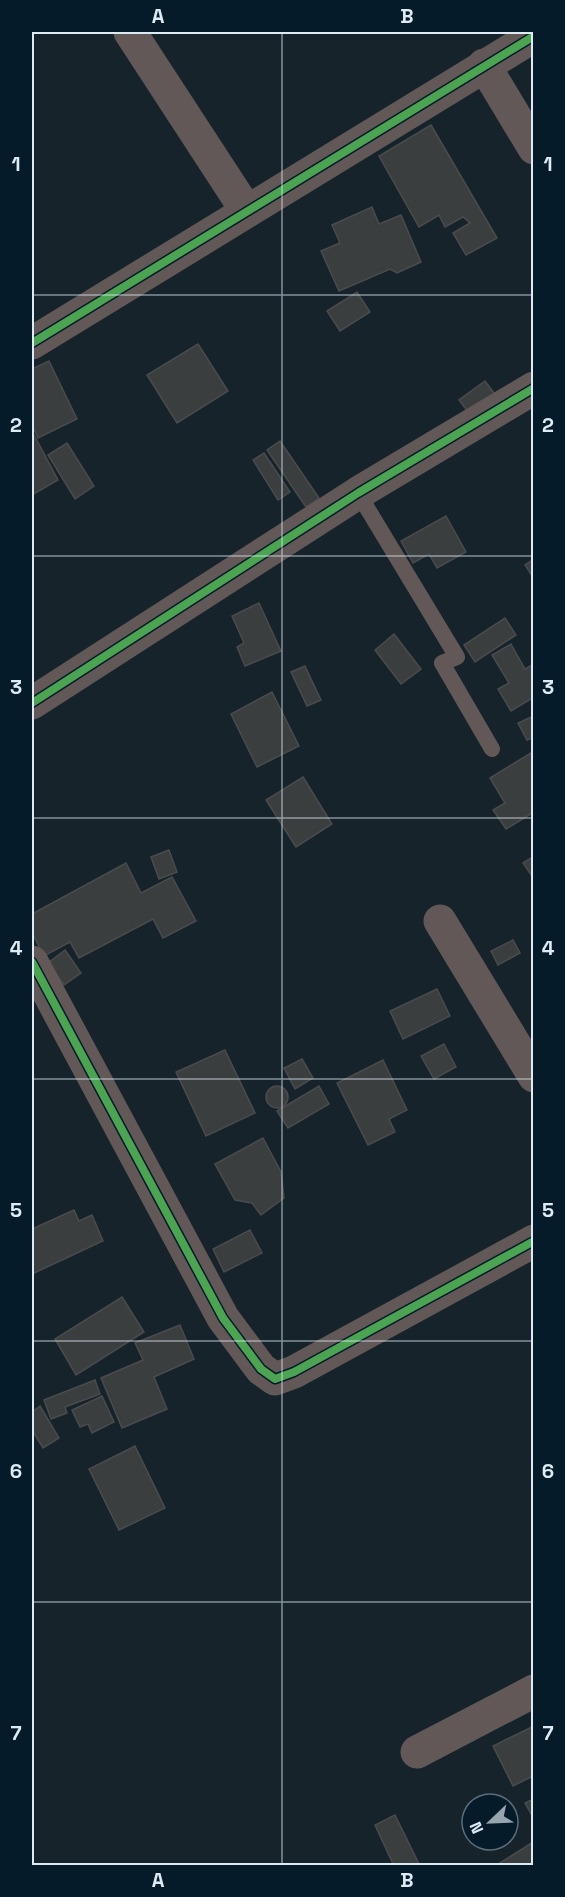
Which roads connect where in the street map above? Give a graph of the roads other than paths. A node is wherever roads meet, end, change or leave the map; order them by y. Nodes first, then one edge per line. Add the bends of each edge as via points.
1 (130, 32) edge
2 (534, 36) edge
3 (484, 66) junction
4 (534, 148) edge
5 (246, 210) junction
6 (32, 342) edge
7 (534, 388) edge
8 (358, 493) junction
9 (32, 704) edge
10 (492, 749) dead end
11 (440, 921) dead end
12 (32, 962) edge
13 (534, 1076) edge
14 (534, 1241) edge
15 (534, 1691) edge
16 (417, 1752) dead end

1 - 5 street
2 - 3 street
3 - 4 street
3 - 5 street
5 - 6 street
7 - 8 street
8 - 9 street
8 - 10 lane via 457,657 442,663
11 - 13 street
12 - 14 street via 223,1318 261,1369 275,1379
15 - 16 street

